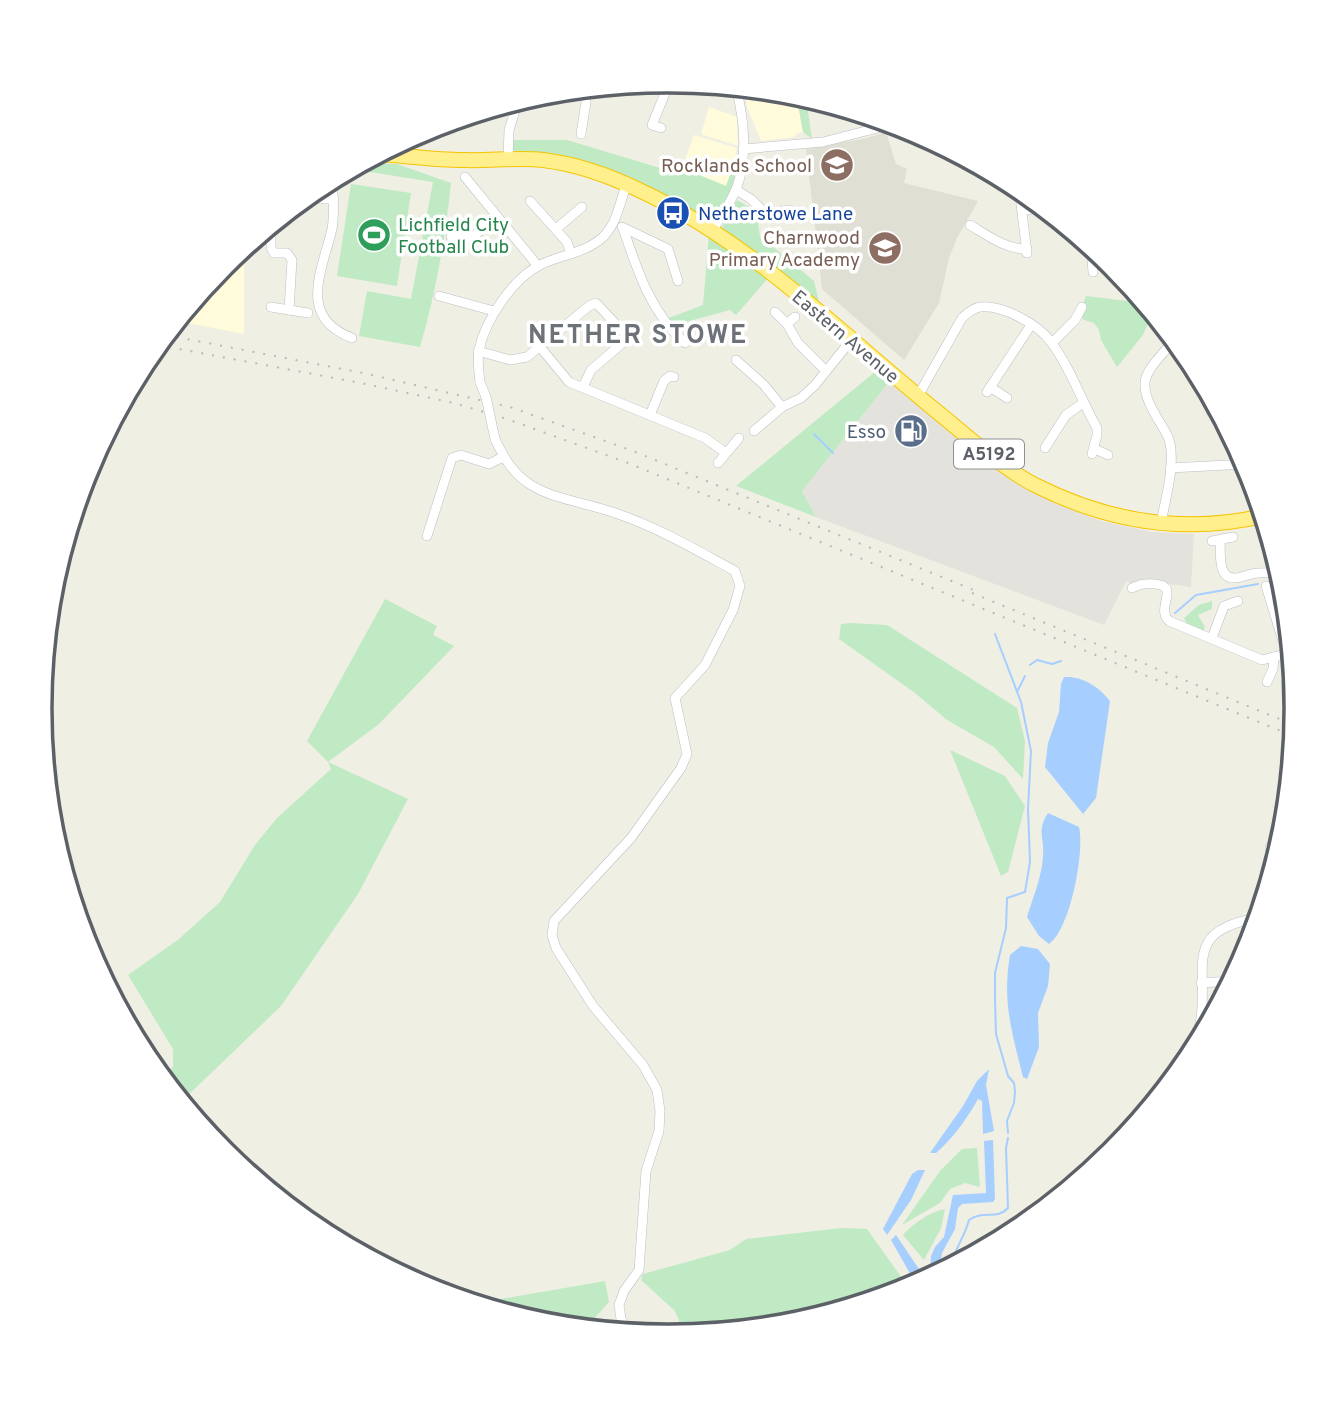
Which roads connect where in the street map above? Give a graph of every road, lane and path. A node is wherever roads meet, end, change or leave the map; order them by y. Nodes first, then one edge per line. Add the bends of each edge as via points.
1 (665, 93) edge
2 (738, 97) edge
3 (585, 98) edge
4 (514, 113) edge
5 (661, 128) dead end
6 (874, 129) edge
7 (582, 134) dead end
8 (743, 149) junction
9 (397, 156) edge
10 (508, 160) junction
11 (465, 177) dead end
12 (627, 184) junction
13 (736, 190) junction
14 (333, 192) edge
15 (324, 199) edge
16 (334, 199) junction
17 (530, 201) dead end
18 (1022, 205) edge
19 (582, 207) dead end
20 (1023, 210) junction
21 (1028, 210) edge
22 (785, 214) dead end
23 (497, 217) junction
24 (618, 225) junction
25 (970, 225) dead end
26 (556, 229) junction
27 (712, 231) junction
28 (450, 237) dead end
29 (271, 238) edge
30 (571, 254) junction
31 (1094, 265) edge
32 (538, 266) junction
33 (1095, 269) dead end
34 (678, 281) dead end
35 (439, 296) dead end
36 (271, 307) dead end
37 (1082, 307) dead end
38 (289, 310) junction
39 (494, 311) junction
40 (775, 312) dead end
41 (308, 313) dead end
42 (795, 317) dead end
43 (787, 324) junction
44 (1031, 326) junction
45 (352, 338) dead end
46 (852, 339) junction
47 (685, 343) dead end
48 (1052, 343) junction
49 (540, 348) junction
50 (1167, 349) edge
51 (478, 351) junction
52 (736, 359) dead end
53 (826, 371) junction
54 (674, 377) dead end
55 (583, 387) junction
56 (918, 396) junction
57 (1007, 398) dead end
58 (1083, 403) junction
59 (782, 407) junction
60 (650, 415) junction
61 (755, 427) dead end
62 (739, 438) dead end
63 (1045, 443) dead end
64 (726, 453) junction
65 (1108, 455) dead end
66 (503, 457) junction
67 (718, 463) dead end
68 (1234, 467) edge
69 (1170, 468) junction
70 (1253, 518) edge
71 (1161, 524) junction
72 (427, 536) dead end
73 (1233, 537) dead end
74 (1268, 572) edge
75 (1266, 586) dead end
76 (1132, 588) dead end
77 (1238, 601) dead end
78 (1276, 618) edge
79 (1212, 638) junction
80 (1281, 655) edge
81 (1274, 657) junction
82 (1267, 681) dead end
83 (1245, 921) edge
84 (1220, 982) edge
85 (1201, 983) junction
86 (1201, 1016) edge
87 (623, 1322) edge

1 - 5 street via 652,125
2 - 8 street
3 - 7 street
4 - 10 street
6 - 8 street via 823,142
8 - 13 street
9 - 10 highway, Eastern Avenue / A5192
10 - 12 highway, Eastern Avenue / A5192 via 569,165
11 - 23 street
12 - 24 street
12 - 27 highway, Eastern Avenue / A5192
13 - 22 street via 761,212
13 - 27 street
14 - 16 street
15 - 16 street
16 - 45 street via 316,298 327,322
17 - 26 street
18 - 20 street
19 - 26 street
20 - 21 street
20 - 25 street via 1027,251
23 - 28 street via 470,239
23 - 32 street
24 - 30 street
24 - 34 street via 668,249
24 - 47 street via 643,285 672,332
26 - 30 street
27 - 46 highway, Eastern Avenue / A5192
29 - 38 street via 274,253 287,253 292,260
30 - 32 street
31 - 33 street
32 - 39 street
35 - 39 street
36 - 38 street
37 - 48 street via 1078,321
38 - 41 street
39 - 51 street
40 - 43 street
42 - 43 street
43 - 53 street via 798,343
44 - 48 street
44 - 56 street via 999,310 972,310 962,318
44 - 57 street via 989,390
46 - 53 street
46 - 56 highway, Eastern Avenue / A5192
48 - 58 street
49 - 51 street via 510,360
49 - 55 street via 562,376
49 - 55 street via 589,306 596,303 602,307 626,340 591,370
50 - 69 street via 1147,374 1143,388 1169,440
51 - 66 street, bridge via 480,382
52 - 59 street
53 - 59 street via 801,398
54 - 60 street via 664,381
55 - 60 street
56 - 71 highway, Eastern Avenue / A5192 via 1035,485 1090,508
58 - 63 street via 1066,415
58 - 65 street via 1097,428 1093,452
59 - 61 street
60 - 64 street via 705,438
62 - 64 street
64 - 67 street
66 - 72 street via 489,464 461,455 452,458
66 - 87 street via 512,470 547,494 619,514 667,534 734,571 740,586 710,655 675,698 687,754 681,768 631,838 554,920 555,948 657,1090 659,1131 646,1171 639,1270 619,1304
68 - 69 street
69 - 71 street
70 - 71 highway, Eastern Avenue / A5192 via 1205,525
73 - 74 street via 1216,541 1229,577
75 - 78 street
76 - 79 street via 1161,584 1168,594 1165,618
77 - 79 street via 1224,606
79 - 81 street via 1262,660
80 - 81 street
81 - 82 street
83 - 85 street via 1215,934 1203,953
84 - 85 street
85 - 86 street

